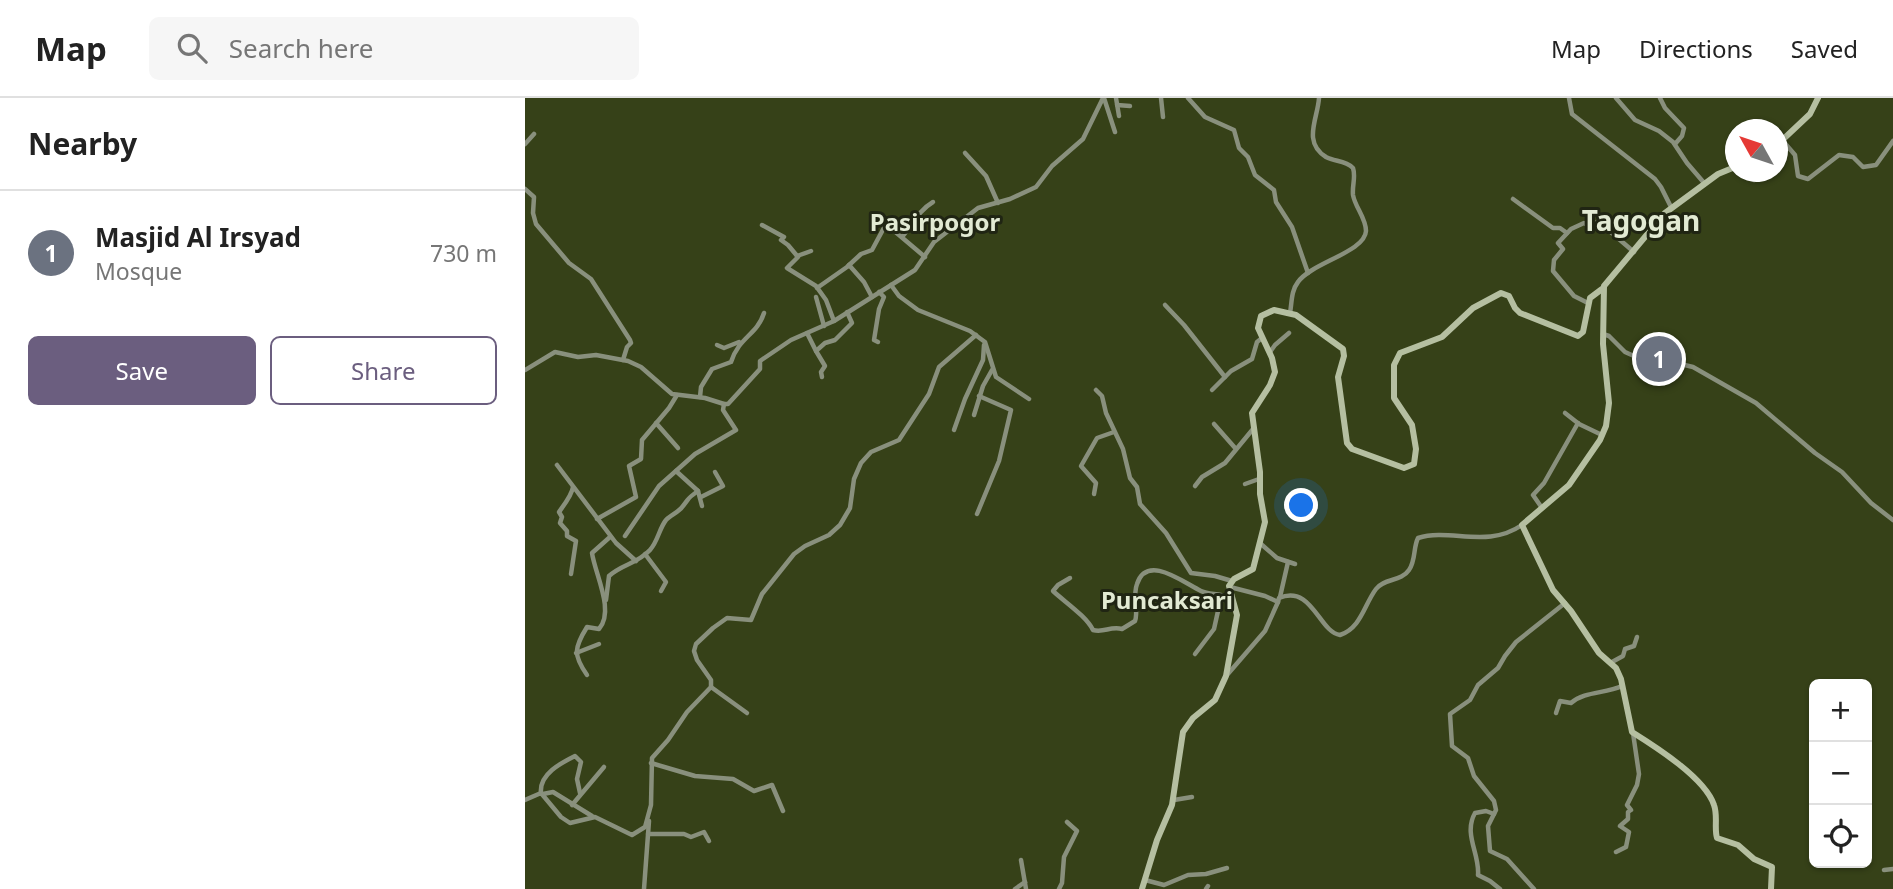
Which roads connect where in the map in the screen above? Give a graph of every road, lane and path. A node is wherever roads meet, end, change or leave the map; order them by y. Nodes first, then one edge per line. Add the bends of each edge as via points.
1 (1103, 98) edge
2 (1116, 98) edge
3 (1161, 98) edge
4 (1188, 98) edge
5 (1319, 98) edge
6 (1569, 98) edge
7 (1616, 98) edge
8 (1660, 98) edge
9 (1818, 98) edge
10 (1117, 105) junction
11 (1130, 106) dead end
12 (1119, 116) dead end
13 (1163, 117) dead end
14 (1115, 132) dead end
15 (534, 134) dead end
16 (1788, 135) edge
17 (1893, 141) edge
18 (525, 144) edge
19 (1675, 144) junction
20 (1788, 149) edge
21 (965, 153) dead end
22 (1725, 171) edge
23 (1705, 184) junction
24 (525, 189) edge
25 (1513, 199) dead end
26 (933, 202) dead end
27 (998, 203) junction
28 (1671, 207) junction
29 (762, 225) dead end
30 (1568, 233) junction
31 (902, 237) junction
32 (811, 251) dead end
33 (1634, 251) junction
34 (797, 256) junction
35 (925, 257) junction
36 (849, 265) junction
37 (1308, 273) junction
38 (891, 285) junction
39 (817, 288) junction
40 (1602, 289) junction
41 (879, 292) junction
42 (816, 297) dead end
43 (872, 297) junction
44 (1588, 303) junction
45 (1165, 305) dead end
46 (847, 312) junction
47 (764, 313) dead end
48 (1290, 313) junction
49 (834, 321) junction
50 (824, 326) junction
51 (807, 333) junction
52 (1289, 333) dead end
53 (1603, 334) junction
54 (978, 337) junction
55 (1262, 338) junction
56 (740, 342) junction
57 (878, 342) dead end
58 (717, 345) dead end
59 (816, 351) junction
60 (1269, 353) junction
61 (623, 360) junction
62 (525, 370) edge
63 (992, 370) junction
64 (822, 377) dead end
65 (1225, 377) junction
66 (1097, 390) dead end
67 (1212, 390) dead end
68 (677, 395) junction
69 (979, 396) junction
70 (700, 397) junction
71 (1029, 399) dead end
72 (724, 404) junction
73 (1565, 413) dead end
74 (974, 415) dead end
75 (656, 423) junction
76 (1578, 423) junction
77 (1214, 424) dead end
78 (1253, 429) junction
79 (954, 430) dead end
80 (1115, 432) junction
81 (1602, 435) junction
82 (678, 448) dead end
83 (1236, 449) junction
84 (557, 466) dead end
85 (676, 471) junction
86 (715, 472) dead end
87 (1259, 479) junction
88 (1245, 484) dead end
89 (574, 486) junction
90 (1195, 486) dead end
91 (698, 491) junction
92 (1094, 495) dead end
93 (701, 497) junction
94 (702, 506) dead end
95 (1542, 508) junction
96 (977, 514) dead end
97 (597, 519) junction
98 (1893, 520) edge
99 (1522, 525) junction
100 (625, 536) dead end
101 (610, 537) junction
102 (1261, 544) junction
103 (646, 554) junction
104 (636, 561) junction
105 (1288, 562) junction
106 (1295, 564) dead end
107 (571, 574) dead end
108 (1070, 578) dead end
109 (1231, 583) junction
110 (661, 591) dead end
111 (1229, 596) junction
112 (1279, 600) junction
113 (604, 603) junction
114 (1565, 603) junction
115 (1637, 637) dead end
116 (599, 643) dead end
117 (576, 653) junction
118 (1195, 654) dead end
119 (1612, 662) junction
120 (587, 675) dead end
121 (1226, 676) junction
122 (1623, 686) junction
123 (711, 687) junction
124 (747, 713) dead end
125 (1556, 713) dead end
126 (1632, 732) junction
127 (651, 763) junction
128 (604, 767) dead end
129 (580, 793) junction
130 (542, 794) junction
131 (1192, 797) dead end
132 (525, 800) edge
133 (1174, 800) junction
134 (572, 805) junction
135 (783, 811) dead end
136 (1494, 814) junction
137 (593, 817) junction
138 (649, 817) junction
139 (1067, 822) dead end
140 (648, 834) junction
141 (709, 841) dead end
142 (1616, 852) dead end
143 (1021, 860) dead end
144 (1227, 867) dead end
145 (1893, 869) edge
146 (1884, 870) dead end
147 (1145, 880) junction
148 (1026, 886) edge
149 (644, 889) edge
150 (1016, 889) edge
151 (1059, 889) edge
152 (1142, 889) edge
153 (1500, 889) edge
154 (1534, 889) edge
155 (1771, 889) edge

1 - 14 street
1 - 27 street via 1081,142 1052,166 1036,187
2 - 10 street
3 - 13 street
4 - 37 street via 1205,117 1234,130 1253,172 1274,190
5 - 37 street via 1311,129 1314,140 1326,156 1353,168 1353,194 1366,233 1360,243
6 - 28 street via 1572,114 1655,179
7 - 19 street via 1635,120
8 - 19 street via 1684,128
9 - 16 main road
10 - 11 street
10 - 12 street
15 - 18 street
17 - 20 street via 1875,165 1863,167 1853,157 1839,155 1808,180 1798,176 1795,155
19 - 23 street
21 - 27 street via 986,176
22 - 23 main road
23 - 28 main road
24 - 61 street via 534,197 536,224 569,263 591,279 630,340
25 - 30 street via 1553,228
26 - 31 street via 920,211
27 - 35 street via 964,217 934,242
28 - 33 main road
29 - 34 street via 785,237 781,240
30 - 33 street via 1584,223 1599,222
30 - 44 street via 1558,243 1563,249 1554,260 1553,271 1574,296
31 - 35 street
31 - 36 street via 886,224 872,250
32 - 34 street
33 - 40 main road
34 - 39 street via 787,269
35 - 38 street via 915,270
36 - 39 street
36 - 43 street
37 - 48 street via 1292,294
38 - 41 street
38 - 54 street via 918,310
39 - 49 street
40 - 44 main road
40 - 53 main road
41 - 43 street
41 - 57 street via 884,299 875,332
42 - 50 street
43 - 46 street
44 - 48 main road via 1583,332 1578,336 1520,313 1508,295 1497,294 1473,308 1442,337 1400,353 1394,365 1394,398 1412,425 1416,449 1414,464 1404,468 1349,446 1338,377 1343,349
45 - 65 street
46 - 49 street
46 - 59 street via 852,323
47 - 56 street
48 - 55 main road via 1274,310 1262,314 1257,325
49 - 50 street
50 - 51 street
51 - 59 street
51 - 72 street via 760,361 760,369 741,392
52 - 60 street
53 - 81 main road via 1609,403
53 - 98 street via 1644,361 1664,351 1676,363 1688,365 1756,403
54 - 63 street via 988,346
54 - 79 street via 985,347 983,359
54 - 123 street via 939,367 929,394 899,440 863,459 854,479 849,513 840,525 829,536 797,550 767,587 751,620 727,618 696,644 697,660
55 - 60 main road
55 - 65 street via 1252,359
56 - 58 street via 724,348
56 - 70 street via 731,362 712,369
59 - 64 street via 825,366
60 - 78 main road via 1275,372 1253,410
61 - 62 street via 555,352
61 - 68 street via 641,367
63 - 69 street
63 - 71 street
65 - 67 street
66 - 80 street
68 - 70 street
68 - 75 street
69 - 74 street
69 - 96 street via 1011,410 996,471
70 - 72 street
72 - 85 street via 735,431 709,444
73 - 76 street
75 - 82 street
75 - 97 street via 641,442 641,459 629,466 635,497
76 - 81 street
76 - 95 street via 1534,494
77 - 83 street
78 - 83 street
78 - 87 main road
80 - 92 street via 1097,438 1081,466 1096,483
80 - 109 street via 1140,504 1166,533 1189,571
81 - 95 main road via 1573,480
83 - 90 street
84 - 89 street
85 - 91 street
85 - 100 street via 654,492
86 - 93 street via 723,486
87 - 88 street
87 - 102 main road via 1265,522
89 - 97 street
89 - 107 street via 559,512 568,537 576,541
91 - 93 street
91 - 103 street via 667,520
93 - 94 street
95 - 99 main road
97 - 101 street
99 - 112 street via 1491,536 1418,538 1408,572 1378,586 1348,633 1336,635 1327,629 1304,601 1289,596
99 - 114 main road via 1550,586
101 - 104 street
101 - 113 street via 593,553
102 - 105 street
102 - 109 main road via 1254,569
103 - 104 street
103 - 110 street via 666,582
104 - 113 street via 609,576
105 - 106 street
105 - 112 street
108 - 111 street via 1053,591 1100,632 1122,629 1135,621 1136,588 1147,572 1169,573 1202,592
109 - 111 main road
109 - 112 street
111 - 118 street via 1220,602 1214,629
111 - 121 main road via 1237,615
112 - 121 street via 1265,631
113 - 117 street via 605,621 599,629 587,627
114 - 119 main road via 1593,645
114 - 136 street via 1516,642 1470,700 1450,714 1452,746 1468,758 1474,776 1492,797
115 - 119 street via 1634,646
116 - 117 street
117 - 120 street
119 - 122 main road
121 - 133 main road via 1215,700 1183,732
122 - 125 street via 1582,695 1571,703 1560,701
122 - 126 main road
123 - 124 street
123 - 127 street
126 - 142 street via 1638,780 1627,801 1631,810 1628,820 1621,825 1629,832 1626,847
126 - 155 main road via 1703,786 1714,806 1717,838 1738,845 1772,867
127 - 135 street via 695,776 731,778 754,791 772,785
127 - 138 street
128 - 129 street
129 - 130 street via 576,779 581,762 575,756 551,770 541,783
129 - 134 street
130 - 132 street
130 - 134 street via 552,792
130 - 137 street via 565,821
131 - 133 street
133 - 147 main road
134 - 137 street
136 - 153 street via 1475,813 1470,830 1478,876
136 - 154 street via 1488,826 1490,851 1507,859
137 - 138 street via 632,835 645,827
138 - 140 street
139 - 151 street via 1077,831 1064,857
140 - 141 street via 691,837 704,832
140 - 149 street
143 - 148 street
144 - 147 street via 1164,885
145 - 146 street
147 - 152 main road
148 - 150 street

